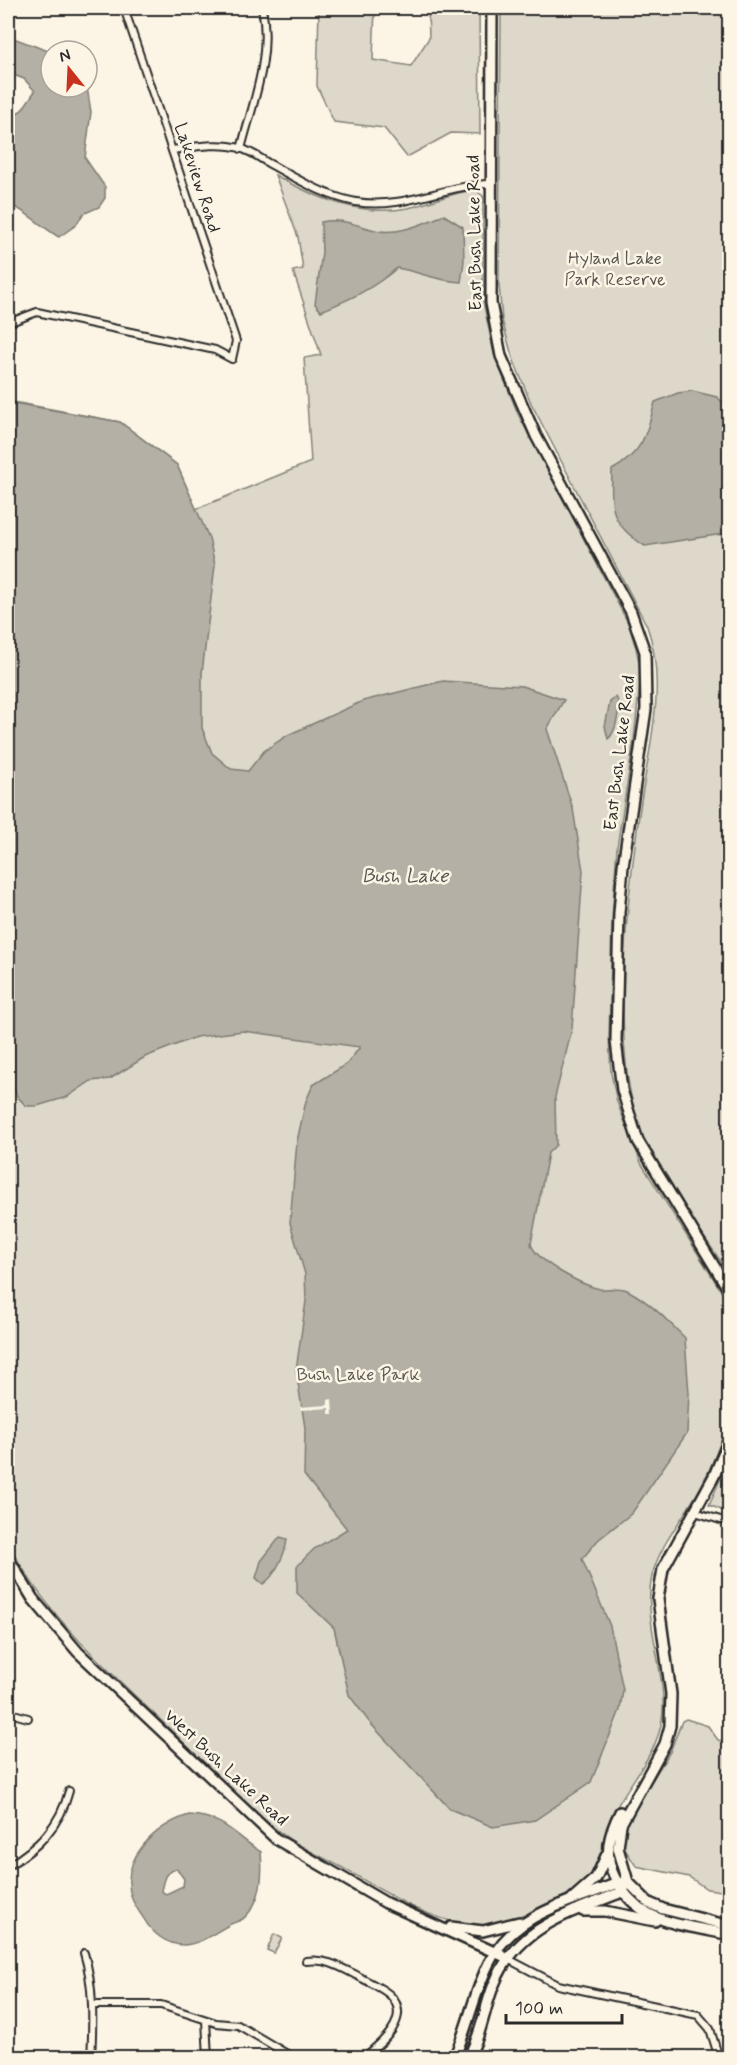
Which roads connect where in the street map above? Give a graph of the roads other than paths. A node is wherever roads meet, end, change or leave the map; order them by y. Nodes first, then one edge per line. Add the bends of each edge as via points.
1 (124, 8) edge
2 (262, 8) edge
3 (492, 8) edge
4 (241, 149) junction
5 (172, 150) junction
6 (490, 184) junction
7 (8, 323) edge
8 (729, 1292) edge
9 (729, 1437) edge
10 (695, 1512) junction
11 (729, 1523) edge
12 (8, 1558) edge
13 (8, 1702) edge
14 (10, 1713) junction
15 (28, 1718) dead end
16 (8, 1722) edge
17 (643, 1782) junction
18 (69, 1791) dead end
19 (608, 1849) junction
20 (8, 1866) edge
21 (622, 1886) junction
22 (569, 1901) junction
23 (569, 1914) junction
24 (530, 1919) junction
25 (672, 1923) junction
26 (440, 1926) junction
27 (729, 1926) edge
28 (729, 1935) edge
29 (84, 1953) dead end
30 (502, 1956) junction
31 (306, 1961) dead end
32 (92, 2005) junction
33 (206, 2020) junction
34 (91, 2058) edge
35 (208, 2058) edge
36 (294, 2058) edge
37 (363, 2058) edge
38 (454, 2058) edge
39 (468, 2058) edge
40 (719, 2058) edge

1 - 5 street, Lakeview Road
2 - 4 street via 266,51
3 - 6 street, East Bush Lake Road
4 - 5 street via 222,145
4 - 6 street via 316,189 355,202 400,203 465,185
5 - 7 street, Lakeview Road via 236,341 232,359 216,350 37,312
6 - 8 street, East Bush Lake Road via 491,303 501,356 536,436 632,612 645,652 646,709 619,914 616,1041 622,1090 638,1141
9 - 10 street
10 - 11 street
10 - 17 street via 667,1557 659,1583 671,1710 665,1743
12 - 26 street, West Bush Lake Road via 33,1599 78,1652 257,1823 307,1858 386,1903
13 - 14 street
14 - 15 street
14 - 16 street
17 - 19 street via 617,1818
17 - 21 street via 618,1835
18 - 20 street via 63,1811 42,1841
19 - 21 street via 609,1861
19 - 22 street via 596,1878
21 - 22 street
21 - 23 street
21 - 25 street via 645,1913
21 - 27 street via 663,1909
22 - 24 street
23 - 25 street via 589,1910
23 - 30 street via 535,1930
24 - 26 street via 483,1931
24 - 30 street via 506,1938
25 - 28 street
26 - 30 street, West Bush Lake Road
29 - 32 street
30 - 38 street via 482,1979
30 - 39 street
30 - 40 street via 558,1985 690,2011 705,2021
31 - 37 street via 336,1965 384,1990 396,2003 397,2020 393,2028
32 - 33 street via 161,2005
32 - 34 street
33 - 35 street
33 - 36 street via 245,2027

